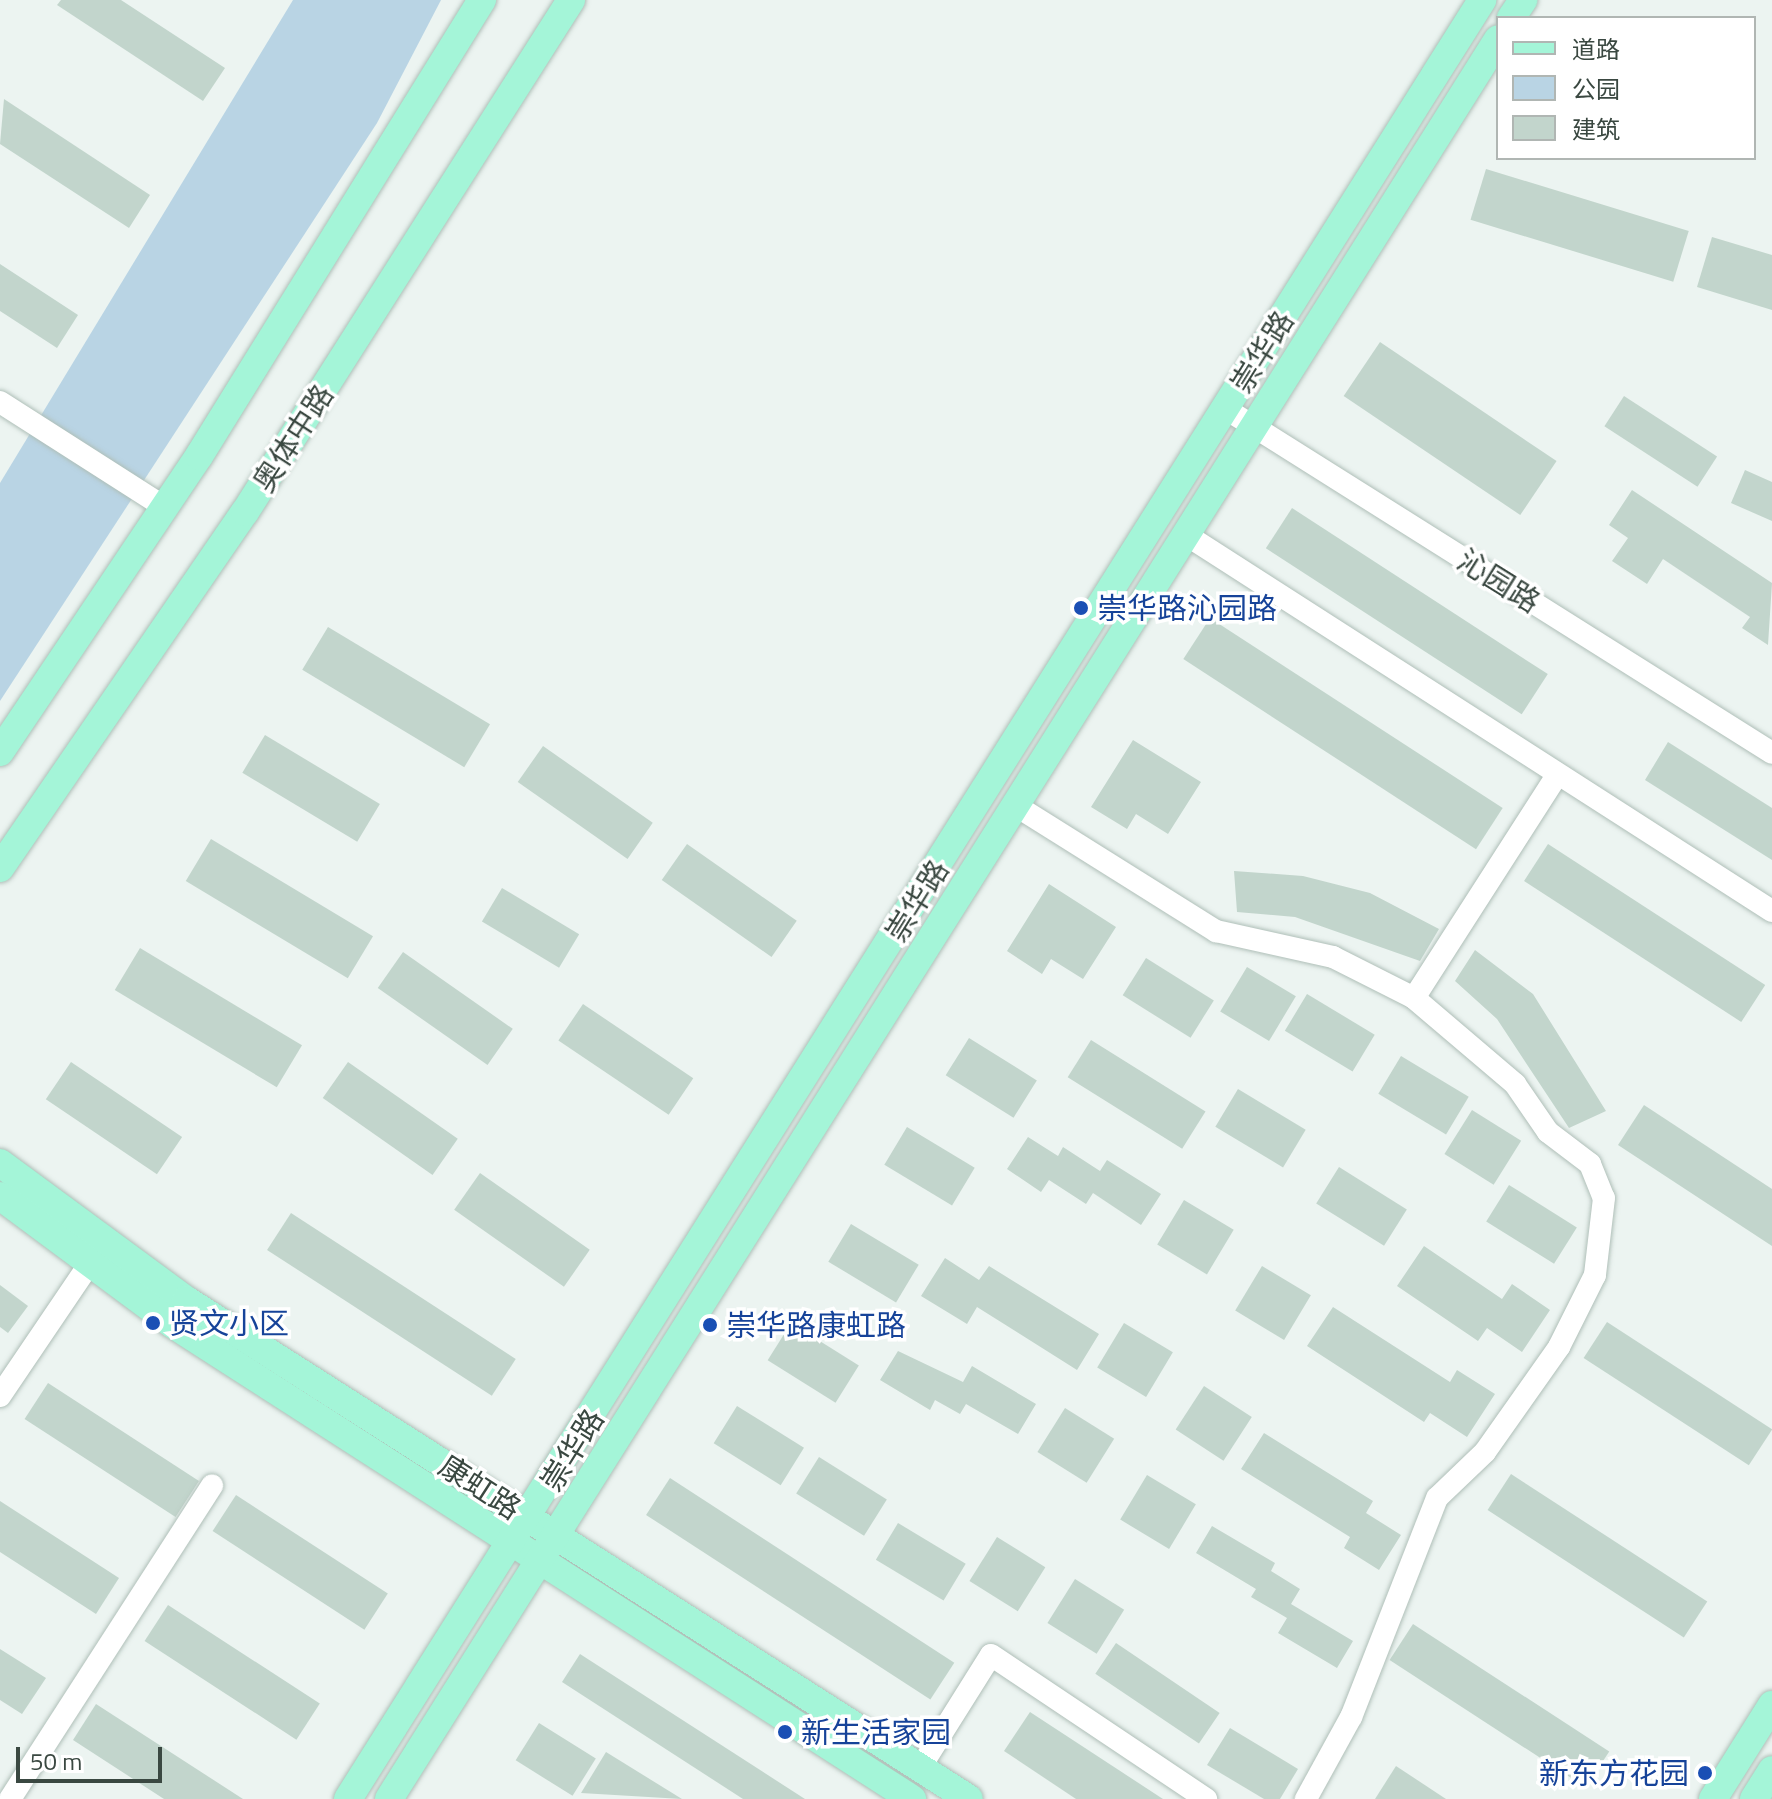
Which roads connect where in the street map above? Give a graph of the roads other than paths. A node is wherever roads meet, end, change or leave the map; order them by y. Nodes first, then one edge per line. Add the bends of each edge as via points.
1 (482, 0) edge
2 (571, 0) edge
3 (1482, 0) edge
4 (1496, 42) edge
5 (0, 402) edge
6 (1226, 409) junction
7 (1256, 428) junction
8 (164, 507) junction
9 (1188, 536) junction
10 (0, 752) edge
11 (1772, 753) edge
12 (1558, 774) junction
13 (1018, 807) junction
14 (0, 868) edge
15 (1772, 911) edge
16 (1414, 998) junction
17 (0, 1163) edge
18 (0, 1196) edge
19 (90, 1263) junction
20 (0, 1396) edge
21 (212, 1485) dead end
22 (522, 1530) junction
23 (551, 1549) junction
24 (1772, 1705) edge
25 (920, 1768) junction
26 (1772, 1770) edge
27 (10, 1799) edge
28 (348, 1799) edge
29 (389, 1799) edge
30 (911, 1799) edge
31 (969, 1799) edge
32 (1206, 1799) edge
33 (1306, 1799) edge
34 (1713, 1799) edge
35 (1754, 1799) edge

1 - 8 main road
2 - 14 main road, 奥体中路 via 254,499
3 - 6 main road, 崇华路
4 - 7 main road, 崇华路
5 - 8 street
6 - 7 street, 沁园路
6 - 22 main road, 崇华路
7 - 9 main road, 崇华路
7 - 11 street, 沁园路
8 - 10 main road
9 - 12 street
9 - 13 main road, 崇华路
12 - 15 street
12 - 16 street
13 - 16 street via 1216,931 1333,957
13 - 23 main road, 崇华路
16 - 33 street via 1515,1084 1548,1132 1590,1164 1604,1198 1595,1275 1542,1371 1485,1452 1437,1498 1351,1717
17 - 22 main road, 康虹路 via 186,1300
18 - 19 main road, 康虹路
19 - 20 street
19 - 22 main road, 康虹路 via 171,1323
21 - 27 street
22 - 23 main road, 康虹路
22 - 28 main road, 崇华路
23 - 25 main road, 康虹路
23 - 29 main road, 崇华路
23 - 30 main road, 康虹路
24 - 34 main road
25 - 31 main road, 康虹路
25 - 32 street via 991,1655
26 - 35 main road

